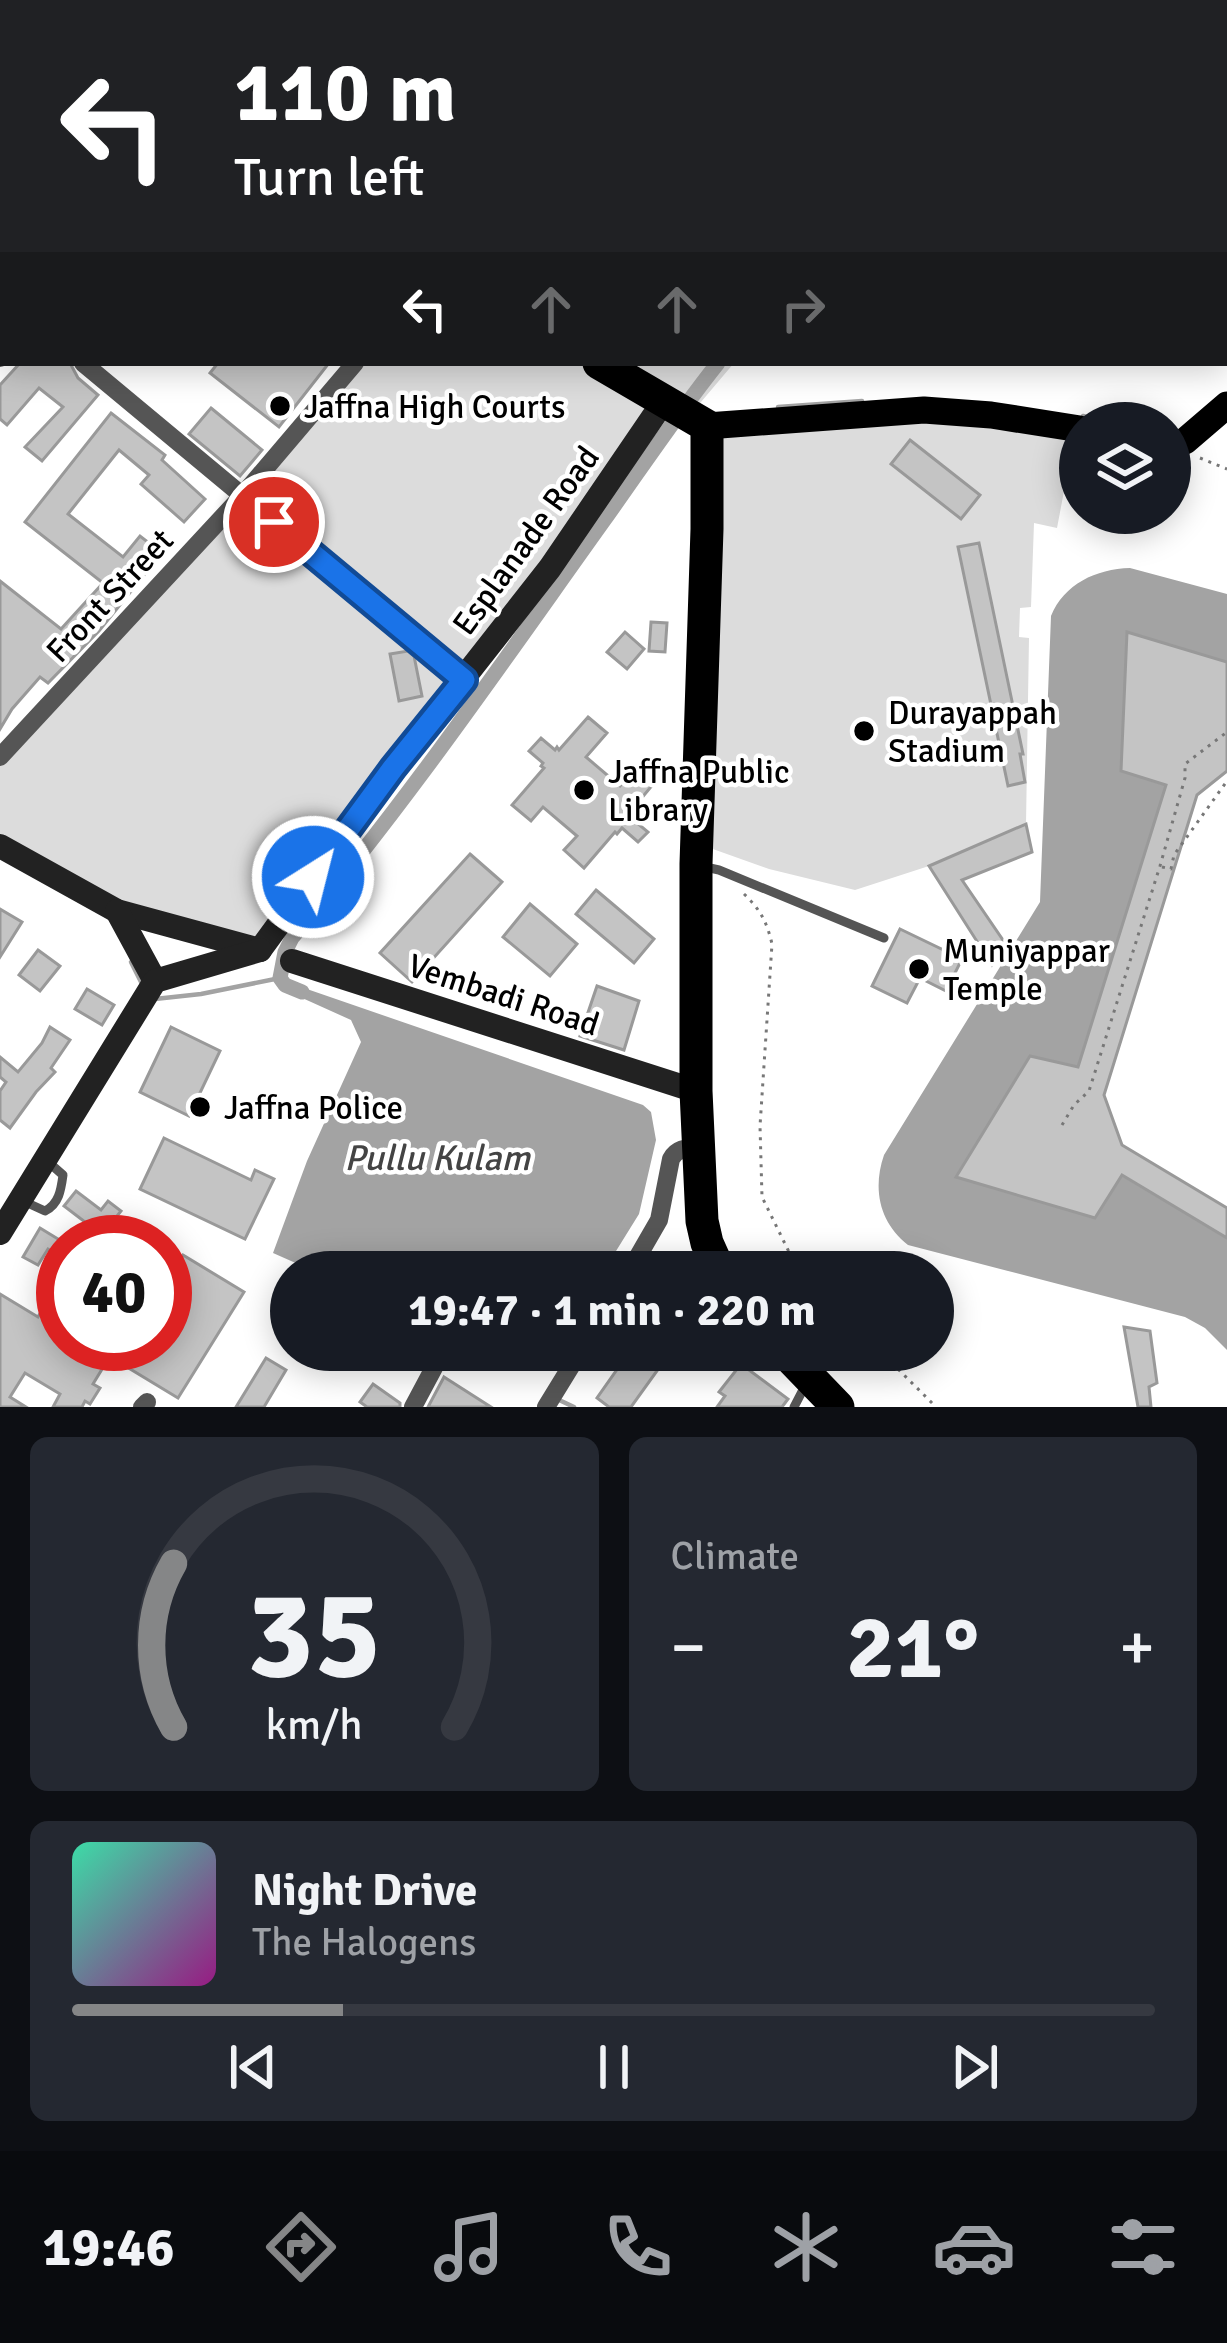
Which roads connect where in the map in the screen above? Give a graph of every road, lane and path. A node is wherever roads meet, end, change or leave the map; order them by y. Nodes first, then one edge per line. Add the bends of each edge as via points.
1 (86, 366) edge
2 (352, 366) edge
3 (604, 366) edge
4 (664, 401) junction
5 (1227, 405) edge
6 (707, 426) junction
7 (1059, 426) edge
8 (1191, 436) edge
9 (242, 496) junction
10 (464, 680) junction
11 (1227, 732) edge
12 (0, 758) edge
13 (1227, 781) edge
14 (0, 846) edge
15 (1160, 866) junction
16 (707, 867) junction
17 (117, 911) junction
18 (884, 938) dead end
19 (276, 955) junction
20 (149, 990) junction
21 (696, 1091) junction
22 (1062, 1125) dead end
23 (699, 1147) junction
24 (2, 1224) edge
25 (641, 1251) edge
26 (710, 1251) edge
27 (789, 1251) edge
28 (432, 1371) edge
29 (568, 1371) edge
30 (900, 1371) edge
31 (802, 1392) edge
32 (413, 1407) edge
33 (546, 1407) edge
34 (838, 1407) edge
35 (936, 1407) edge

1 - 9 street
2 - 9 street, Front Street
3 - 4 highway
4 - 6 highway
4 - 10 street, Esplanade Road
5 - 8 main road
6 - 7 main road via 924,410
6 - 16 highway
9 - 10 street
9 - 12 street, Front Street
10 - 19 street, Esplanade Road via 393,768
11 - 15 path via 1185,764
13 - 15 path via 1172,869
14 - 17 street
15 - 22 path via 1089,1091
16 - 18 lane
16 - 21 highway
16 - 27 path via 758,907 772,944 762,1197
17 - 19 street
17 - 20 street
19 - 20 street
19 - 21 street, Vembadi Road
20 - 24 street
21 - 23 highway
23 - 25 street via 671,1159 659,1220
23 - 26 highway
28 - 32 street
29 - 33 street
30 - 35 path
31 - 34 highway

